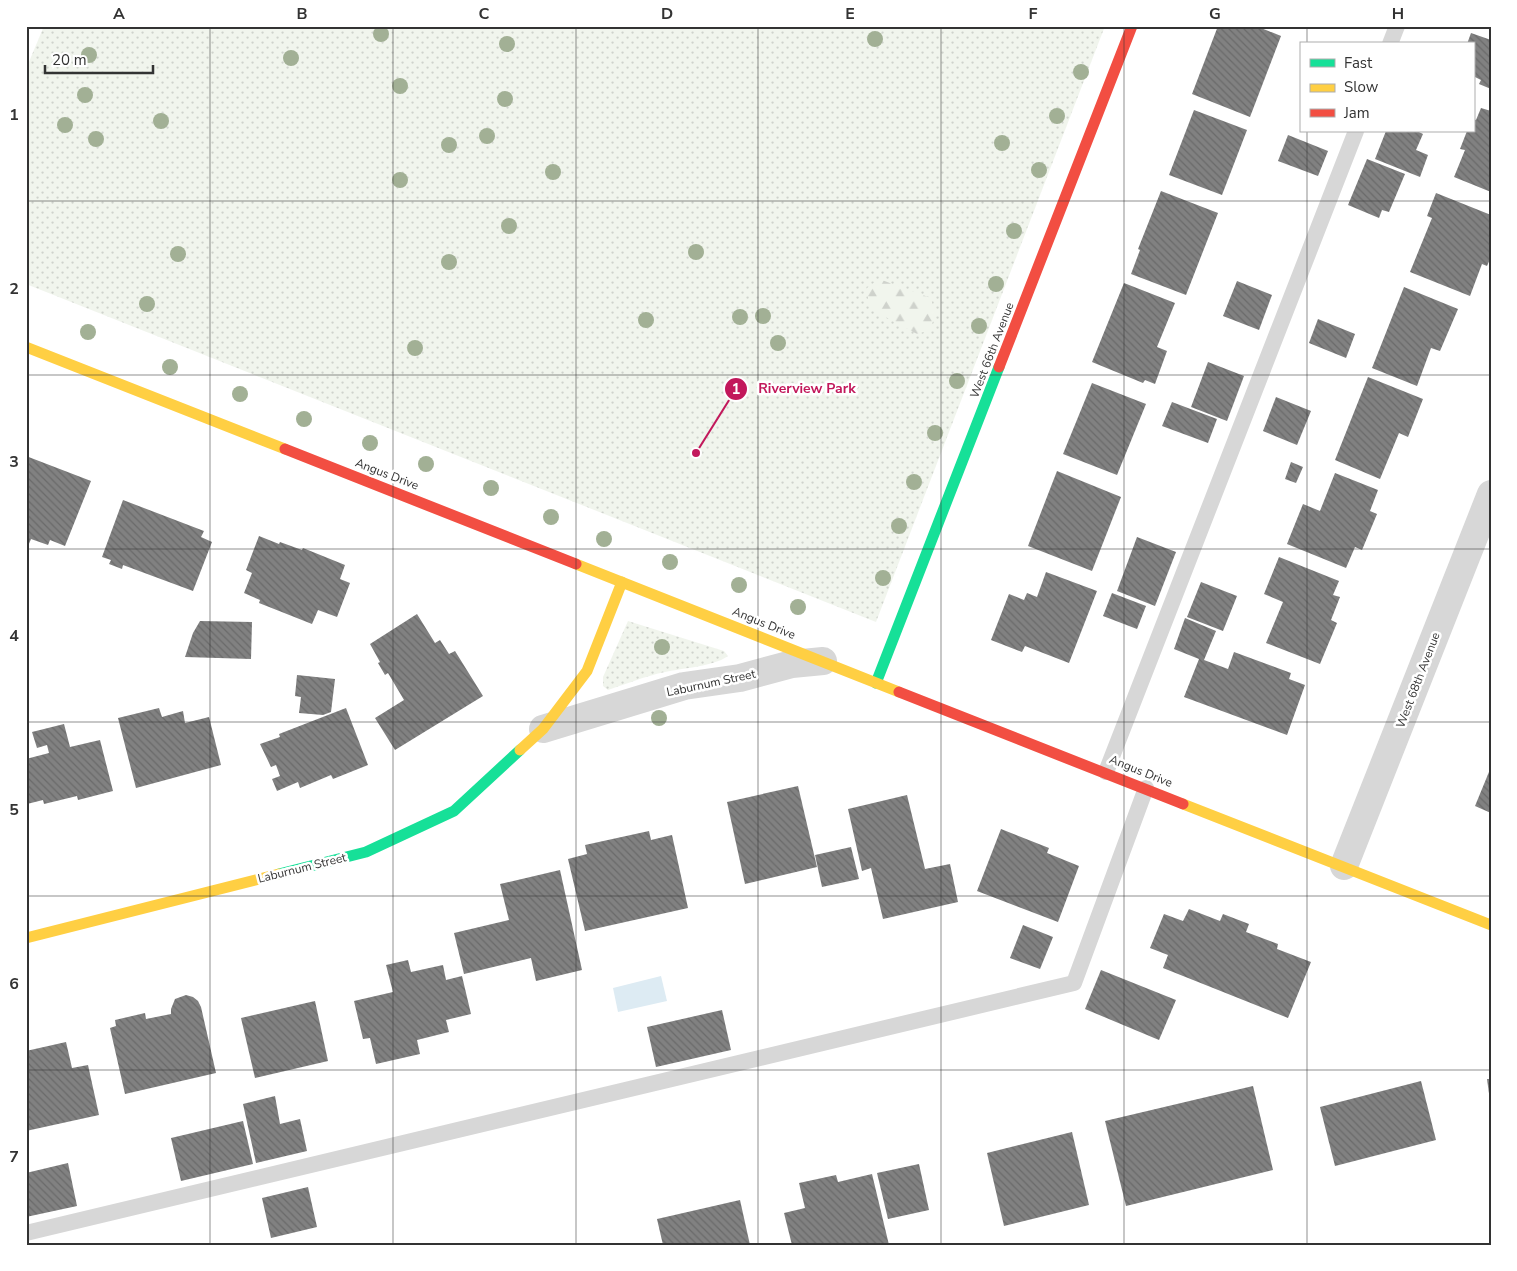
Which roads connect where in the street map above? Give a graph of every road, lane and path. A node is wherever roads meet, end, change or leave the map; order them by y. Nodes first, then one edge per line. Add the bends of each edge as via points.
1 (1132, 26) edge
2 (1397, 26) edge
3 (1391, 42) edge
4 (1356, 132) edge
5 (26, 347) edge
6 (1491, 494) edge
7 (622, 582) junction
8 (823, 661) junction
9 (876, 683) junction
10 (543, 728) junction
11 (1106, 772) junction
12 (1146, 788) junction
13 (1344, 866) junction
14 (1491, 925) edge
15 (26, 938) edge
16 (26, 1233) edge

1 - 9 street, West 66th Avenue
2 - 3 lane
4 - 11 lane
5 - 7 street, Angus Drive
6 - 13 street, West 68th Avenue
7 - 8 street, Angus Drive
7 - 10 street, Laburnum Street via 587,671
8 - 9 street, Angus Drive
8 - 10 street, Laburnum Street via 792,664 740,678 684,686
9 - 11 street, Angus Drive
10 - 15 street, Laburnum Street via 454,811 366,852
11 - 12 street, Angus Drive
12 - 13 street, Angus Drive
12 - 16 lane via 1074,984
13 - 14 street, Angus Drive

